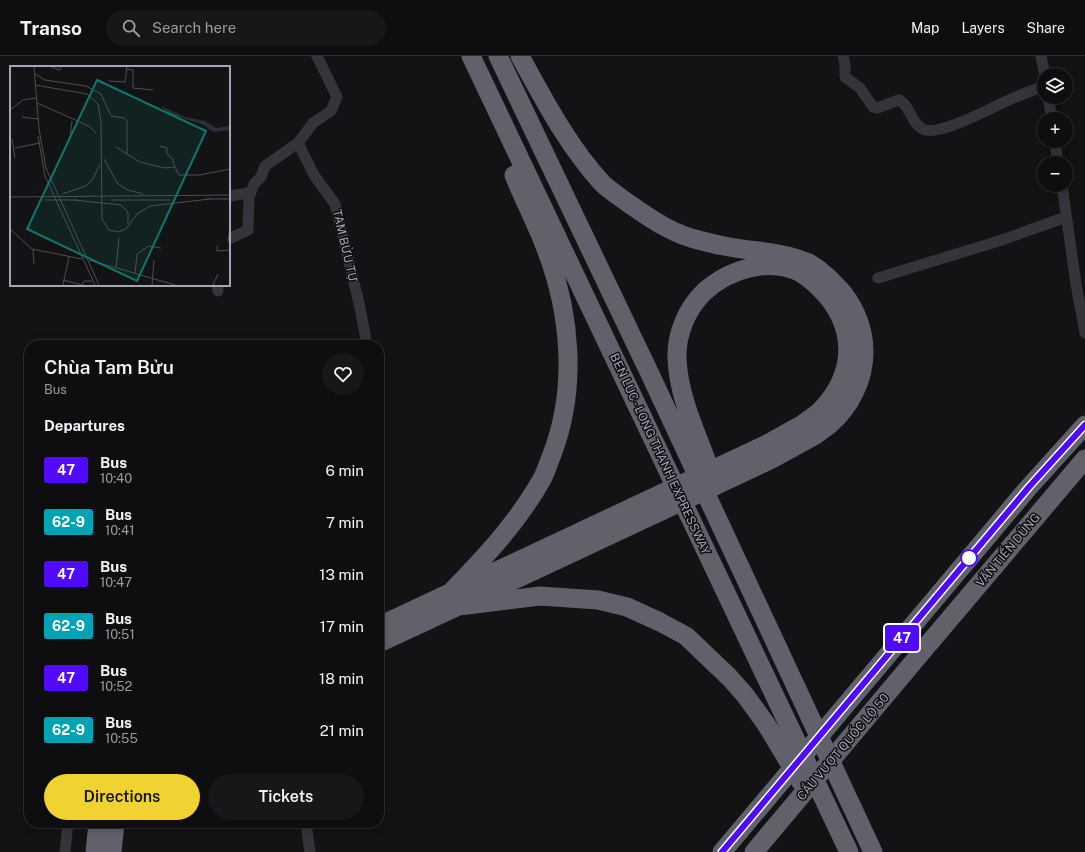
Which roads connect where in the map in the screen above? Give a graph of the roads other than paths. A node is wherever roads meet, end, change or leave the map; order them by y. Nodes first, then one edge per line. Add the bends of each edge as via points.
1 (317, 56) edge
2 (462, 56) edge
3 (471, 56) edge
4 (498, 56) edge
5 (520, 56) edge
6 (843, 56) edge
7 (1041, 56) edge
8 (1044, 68) edge
9 (1037, 89) edge
10 (298, 143) junction
11 (1063, 192) edge
12 (250, 193) junction
13 (230, 196) edge
14 (1066, 218) junction
15 (230, 239) edge
16 (878, 278) dead end
17 (1085, 333) edge
18 (366, 340) edge
19 (823, 419) junction
20 (1085, 425) edge
21 (1085, 459) edge
22 (455, 599) junction
23 (384, 624) edge
24 (913, 625) joint
25 (384, 640) edge
26 (931, 641) joint
27 (782, 655) junction
28 (67, 828) edge
29 (97, 828) edge
30 (114, 828) edge
31 (307, 828) edge
32 (65, 852) edge
33 (95, 852) edge
34 (112, 852) edge
35 (310, 852) edge
36 (722, 852) edge
37 (754, 852) edge
38 (844, 852) edge
39 (849, 852) edge
40 (873, 852) edge

1 - 10 street via 337,97 331,111 313,123
2 - 22 highway via 545,244 560,294 569,359 564,414 543,478 527,505
3 - 39 highway, BEN LUC - LONG THANH EXPRESSWAY
4 - 27 highway, BEN LUC - LONG THANH EXPRESSWAY
5 - 19 highway via 574,148 603,184 628,203 661,226 690,238 724,246 782,254 808,262 830,279 848,299 859,321 864,343 864,363 851,400 840,416
6 - 9 street via 845,77 860,88 873,107 877,108 899,100 905,105 916,124 929,130 948,126
7 - 8 street
10 - 12 street via 265,166
10 - 18 street, TAM BỬU TỰ via 314,175 335,204
11 - 14 street
12 - 13 street
12 - 15 street via 248,230
14 - 16 street
14 - 17 street
19 - 22 highway, bridge via 803,424 553,553
19 - 27 highway via 847,364 848,347 845,327 835,307 821,289 801,274 785,268 766,266 727,276 712,285 689,310 680,332 677,358 679,382 719,501
20 - 24 highway, VĂN TIẾN DŨNG via 1029,487
21 - 26 highway, VĂN TIẾN DŨNG
22 - 23 highway
22 - 25 highway
22 - 38 highway via 540,596 598,600 643,613 686,636 730,677 755,708
24 - 36 highway, CẦU VƯỢT QUỐC LỘ 50, bridge
26 - 37 highway, CẦU VƯỢT QUỐC LỘ 50, bridge
27 - 40 highway, BEN LUC - LONG THANH EXPRESSWAY
28 - 32 street
29 - 33 highway
30 - 34 highway
31 - 35 street

